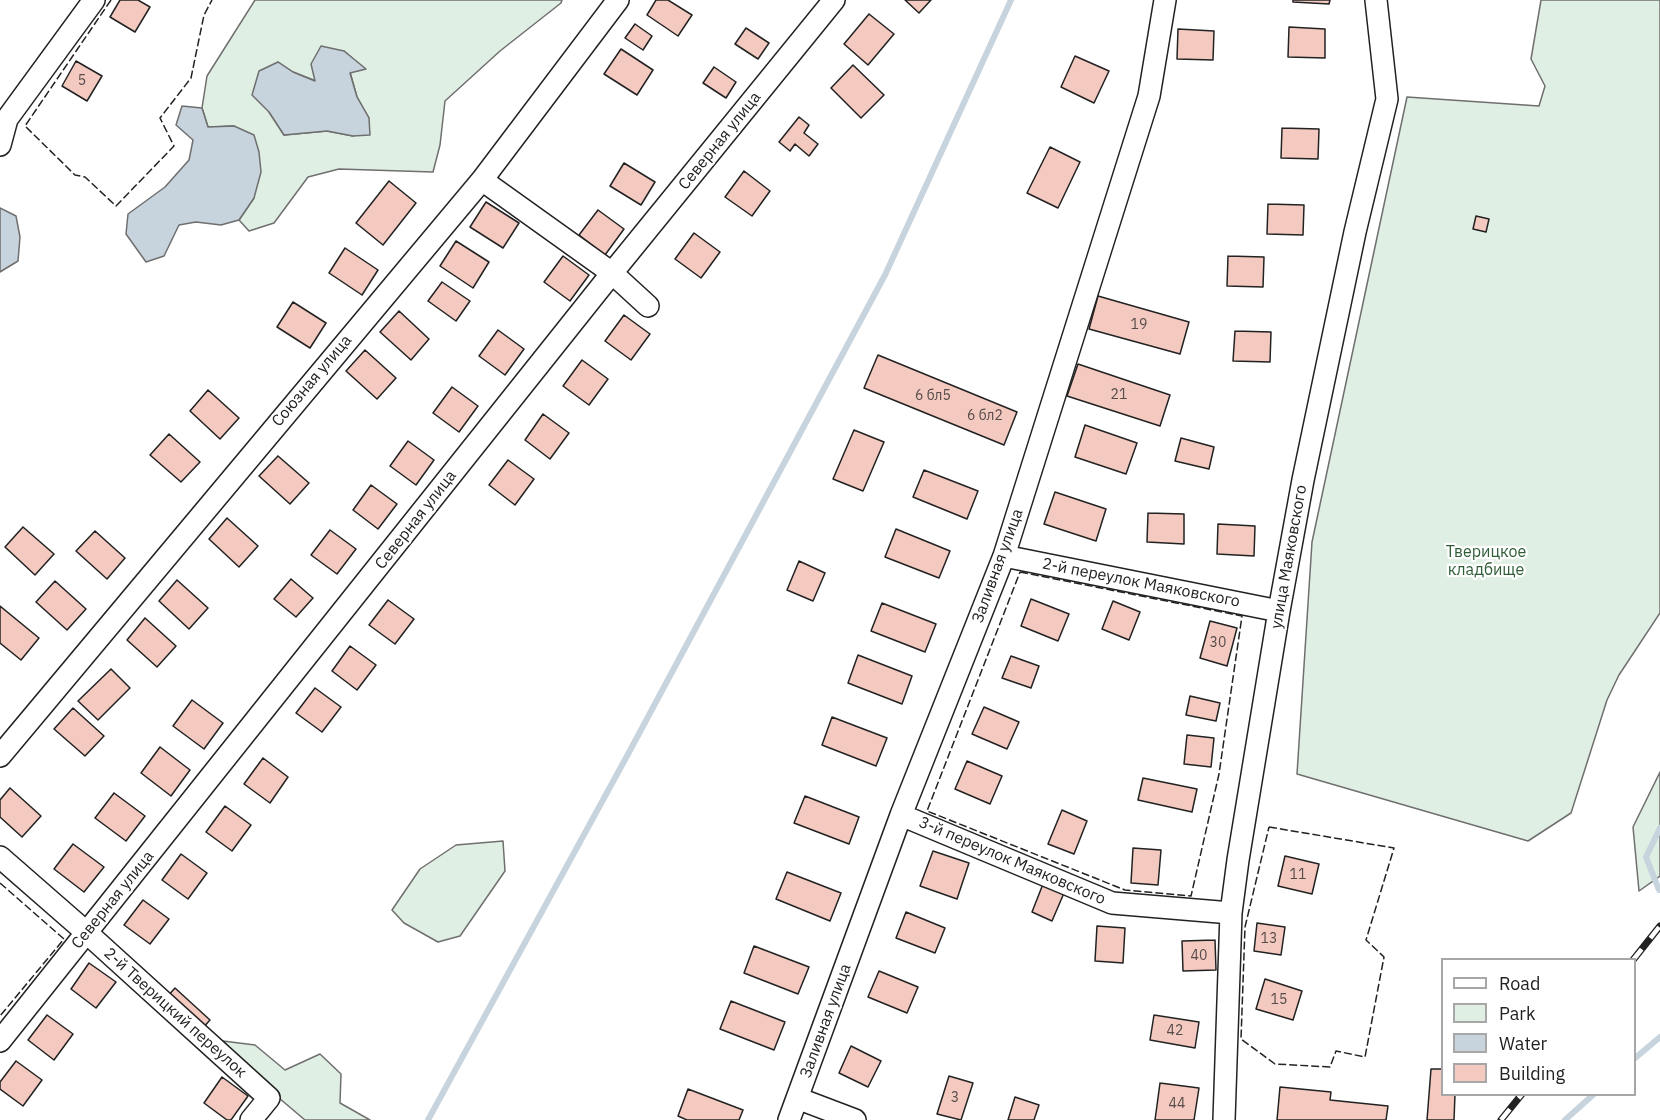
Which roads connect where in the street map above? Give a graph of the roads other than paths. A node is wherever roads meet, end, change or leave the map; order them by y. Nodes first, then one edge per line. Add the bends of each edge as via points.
1 (94, 0) edge
2 (618, 0) edge
3 (834, 0) edge
4 (1165, 0) edge
5 (1376, 0) edge
6 (3, 112) edge
7 (0, 145) edge
8 (482, 180) junction
9 (612, 273) junction
10 (648, 306) dead end
11 (1004, 556) junction
12 (1279, 611) junction
13 (0, 756) edge
14 (901, 815) junction
15 (0, 857) edge
16 (1231, 913) junction
17 (87, 933) junction
18 (0, 1041) edge
19 (797, 1098) junction
20 (251, 1120) edge
21 (789, 1120) edge
22 (855, 1120) edge
23 (1224, 1120) edge

1 - 6 street
2 - 8 street, Союзная улица
3 - 9 street, Северная улица
4 - 11 street, Заливная улица via 1149,96
5 - 12 street, улица Маяковского via 1387,99 1302,480
6 - 7 street
8 - 9 street
8 - 13 street, Союзная улица
9 - 10 street
9 - 17 street, Северная улица
11 - 12 street, 2-й переулок Маяковского
11 - 14 street, Заливная улица
12 - 16 street, улица Маяковского
14 - 16 street, 3-й переулок Маяковского via 1112,903
14 - 19 street, Заливная улица
15 - 17 street, 2-й Тверицкий переулок
16 - 23 street, улица Маяковского
17 - 18 street, Северная улица
17 - 20 street, 2-й Тверицкий переулок via 269,1098
19 - 21 street, Заливная улица
19 - 22 street

